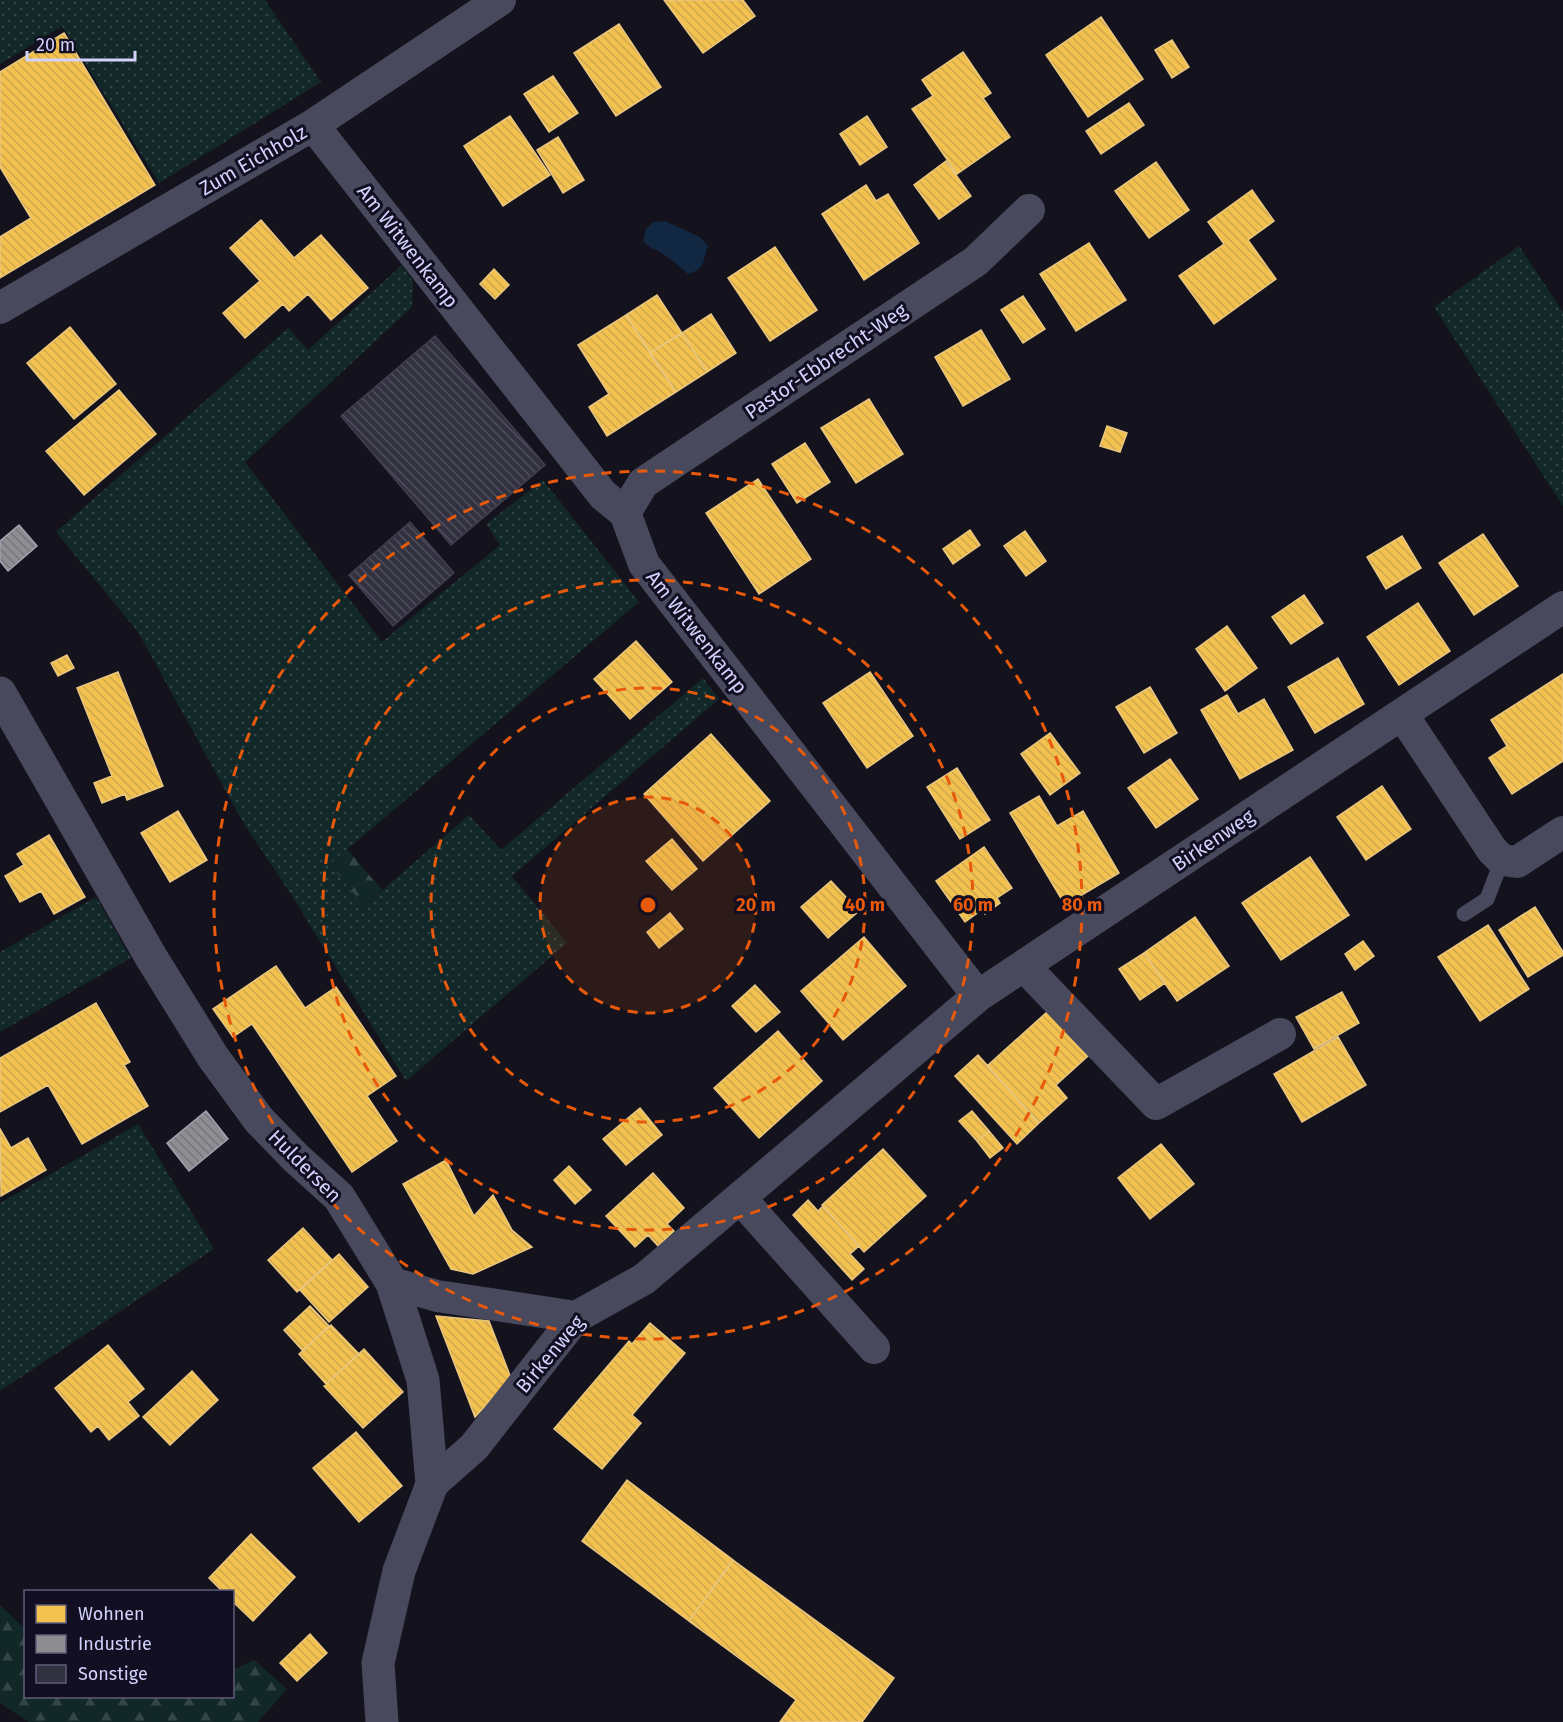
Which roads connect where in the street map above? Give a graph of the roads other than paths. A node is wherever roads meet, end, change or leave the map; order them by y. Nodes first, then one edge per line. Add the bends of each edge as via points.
1 (500, 0) edge
2 (313, 125) junction
3 (1029, 210) dead end
4 (0, 308) edge
5 (625, 513) junction
6 (1563, 607) edge
7 (0, 693) edge
8 (1402, 714) junction
9 (1563, 832) edge
10 (1502, 860) junction
11 (1464, 914) dead end
12 (1024, 966) junction
13 (978, 996) junction
14 (1280, 1034) dead end
15 (740, 1198) junction
16 (392, 1283) junction
17 (576, 1317) junction
18 (874, 1348) dead end
19 (432, 1484) junction
20 (382, 1722) edge

1 - 2 street, Zum Eichholz
2 - 4 street, Zum Eichholz
2 - 5 street, Am Witwenkamp via 603,495
3 - 5 street, Pastor-Ebbrecht-Weg via 976,261 643,483
5 - 13 street, Am Witwenkamp via 644,564
6 - 8 street, Birkenweg
7 - 16 street, Huldersen via 151,957 213,1057 259,1120 339,1197
8 - 10 street
8 - 12 street, Birkenweg
9 - 10 street via 1517,862
10 - 11 lane via 1487,898
12 - 13 street, Birkenweg
12 - 14 street via 1156,1104
13 - 15 street, Birkenweg
15 - 17 street, Birkenweg via 644,1279
15 - 18 street
16 - 17 street via 437,1296
16 - 19 street, Huldersen via 423,1380
17 - 19 street, Birkenweg via 474,1448
19 - 20 street, Huldersen via 399,1571 378,1663

